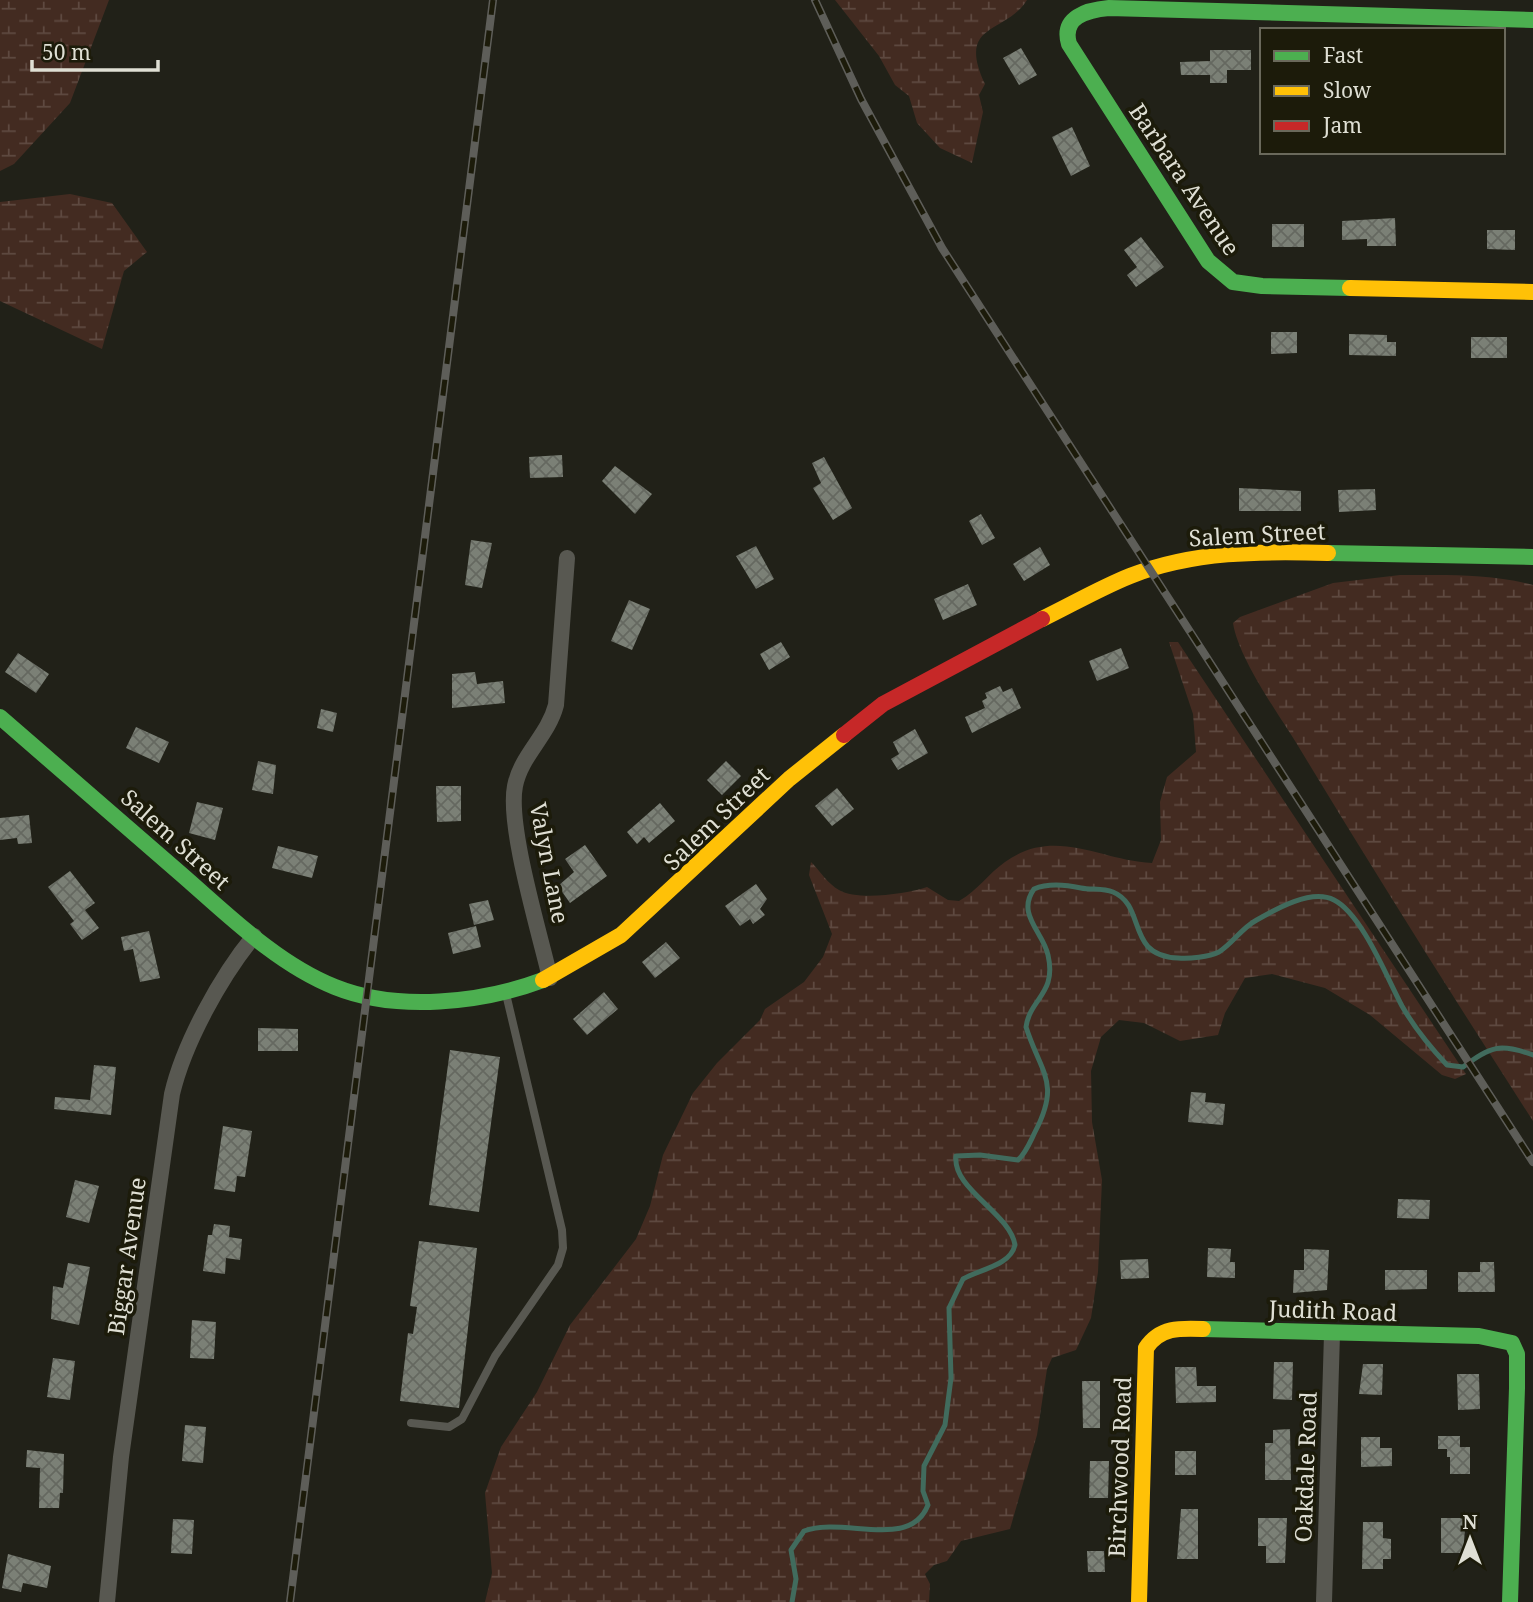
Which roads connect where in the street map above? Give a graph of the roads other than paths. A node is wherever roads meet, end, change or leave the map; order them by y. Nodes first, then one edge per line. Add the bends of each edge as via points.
1 (1533, 20) edge
2 (1533, 292) edge
3 (1533, 557) edge
4 (567, 558) dead end
5 (2, 722) edge
6 (254, 936) junction
7 (550, 978) junction
8 (506, 994) junction
9 (1332, 1334) junction
10 (1154, 1336) joint
11 (411, 1423) dead end
12 (107, 1602) edge
13 (1139, 1602) edge
14 (1324, 1602) edge
15 (1510, 1602) edge

1 - 2 street, Barbara Avenue via 1109,8 1072,20 1066,29 1068,41 1208,261 1233,282
3 - 7 street, Salem Street via 1257,551 1178,561 1130,576 988,645 883,705 789,779 642,918
4 - 7 street, Valyn Lane via 556,705 523,762 513,801
5 - 6 street, Salem Street
6 - 8 street, Salem Street via 297,967 355,994 428,1001
6 - 12 street, Biggar Avenue via 212,1002 184,1056 172,1094 121,1457
7 - 8 street, Salem Street
8 - 11 lane via 562,1230 562,1254 493,1358 463,1419 449,1427
9 - 10 street, Judith Road via 1174,1328
9 - 14 street, Oakdale Road
9 - 15 street, Judith Road via 1494,1337 1511,1343 1516,1351 1517,1388
10 - 13 street, Birchwood Road via 1146,1348 1144,1379

